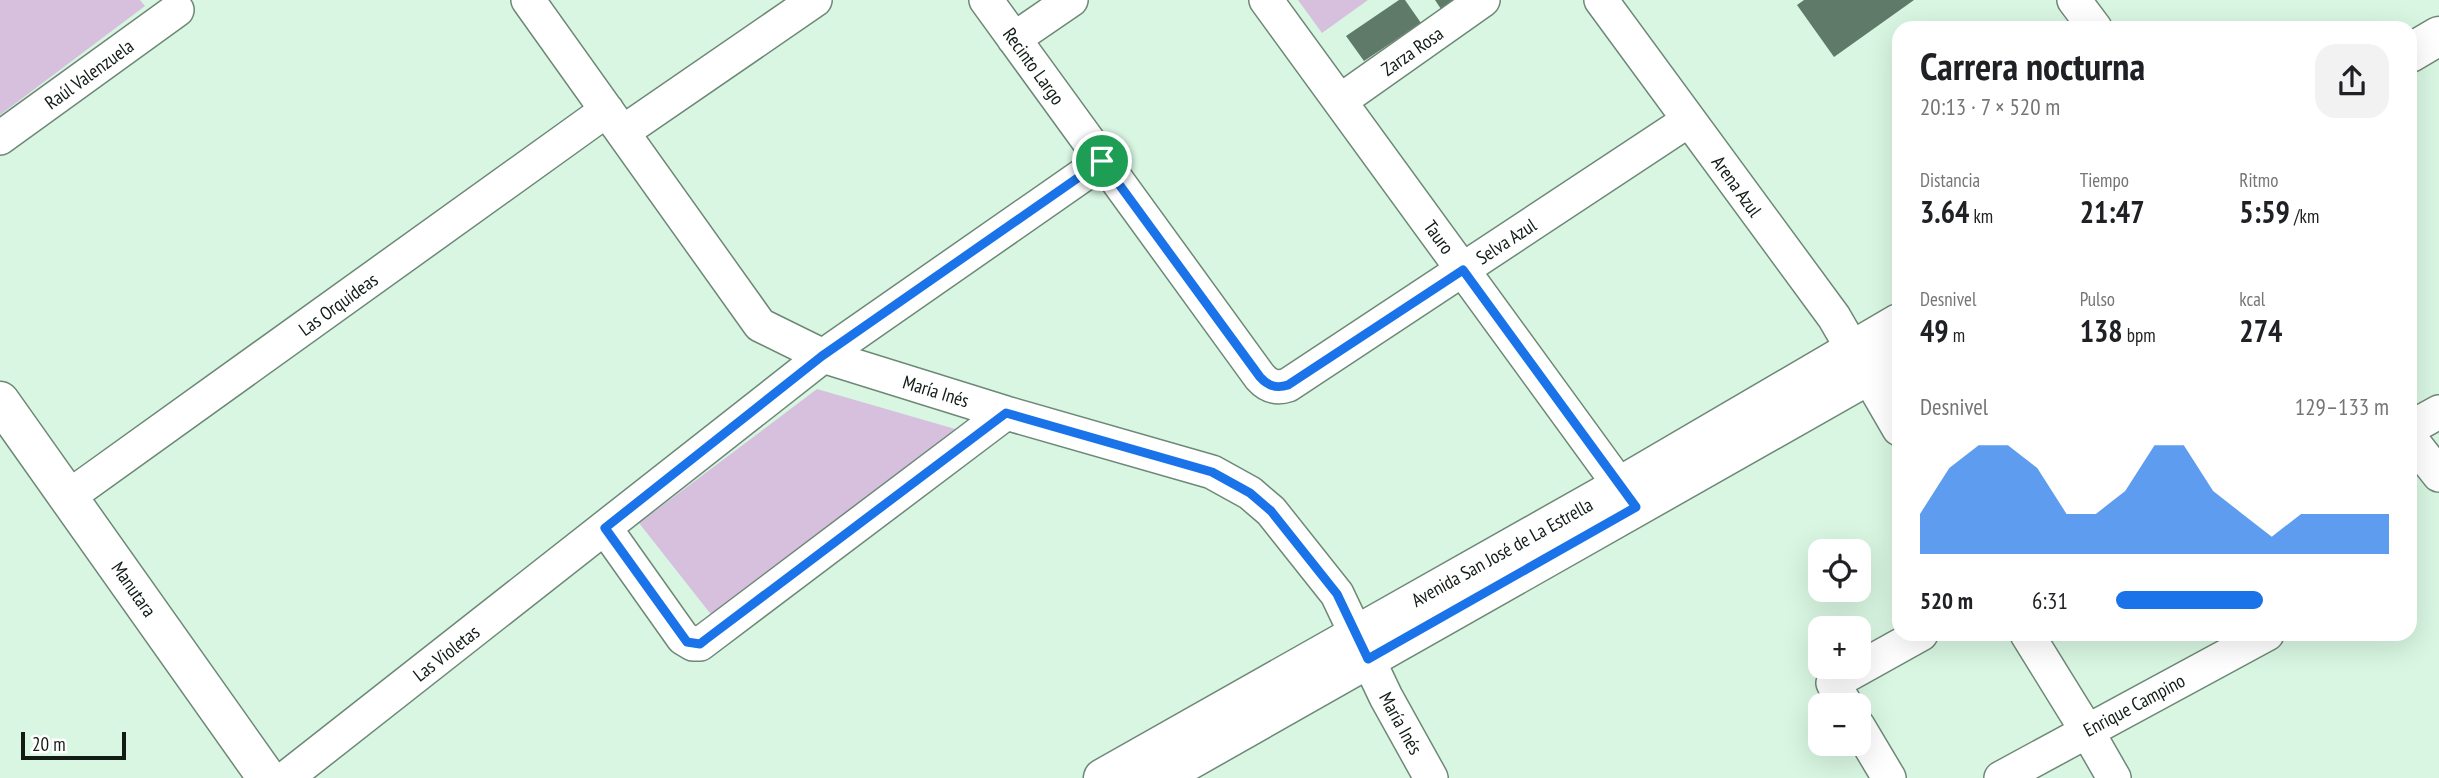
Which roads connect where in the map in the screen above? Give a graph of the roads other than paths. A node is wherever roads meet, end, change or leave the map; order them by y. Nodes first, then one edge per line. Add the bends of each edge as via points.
1 (528, 0) edge
2 (816, 0) edge
3 (986, 0) edge
4 (1071, 0) edge
5 (1266, 0) edge
6 (1483, 0) edge
7 (1601, 0) edge
8 (2074, 0) edge
9 (177, 10) dead end
10 (2090, 21) edge
11 (2439, 36) edge
12 (1014, 39) junction
13 (2417, 49) edge
14 (1340, 102) junction
15 (1689, 120) junction
16 (615, 121) junction
17 (0, 138) edge
18 (1102, 161) junction
19 (1463, 270) junction
20 (1892, 330) edge
21 (822, 356) junction
22 (1892, 359) edge
23 (1859, 363) junction
24 (1288, 385) joint
25 (0, 401) edge
26 (2439, 412) edge
27 (1006, 413) junction
28 (1892, 417) edge
29 (2417, 424) edge
30 (2417, 447) edge
31 (2439, 475) edge
32 (1628, 496) junction
33 (68, 497) junction
34 (605, 528) junction
35 (1908, 641) edge
36 (2031, 641) edge
37 (2236, 641) edge
38 (2214, 646) edge
39 (1362, 647) junction
40 (1839, 693) edge
41 (2087, 731) junction
42 (1871, 748) edge
43 (267, 778) edge
44 (286, 778) edge
45 (1103, 778) edge
46 (1158, 778) edge
47 (1431, 778) edge
48 (1889, 778) edge
49 (2001, 778) edge
50 (2114, 778) edge

1 - 16 street, María Inés
2 - 16 street, Las Orquídeas
3 - 12 street, Recinto Largo
4 - 12 street
5 - 14 street, Tauro
6 - 14 street, Zarza Rosa
7 - 15 street, Arena Azul
8 - 10 street
9 - 17 street, Raúl Valenzuela
11 - 13 main road
12 - 18 street, Recinto Largo
14 - 19 street, Tauro
15 - 19 street, Selva Azul
15 - 23 street, Arena Azul via 1834,317
16 - 21 street, María Inés via 760,325
16 - 33 street, Las Orquídeas
18 - 21 street, Las Violetas
18 - 24 street, Recinto Largo via 1260,377 1273,387
19 - 24 street, Selva Azul
19 - 32 street, Tauro
20 - 23 main road, Avenida San José de La Estrella
21 - 27 street, María Inés
21 - 34 street, Las Violetas
22 - 23 main road, Avenida San José de La Estrella
23 - 28 street, Arena Azul
23 - 32 main road, Avenida San José de La Estrella
25 - 33 main road, Manutara
26 - 29 street
27 - 34 street via 700,644 682,638
27 - 39 street, María Inés via 1232,481 1280,522 1337,594
30 - 31 street
32 - 39 main road, Avenida San José de La Estrella
33 - 43 main road, Manutara
34 - 44 street, Las Violetas
35 - 40 street via 1833,683
36 - 41 street
37 - 38 street, Enrique Campino
38 - 41 street, Enrique Campino
39 - 45 main road, Avenida San José de La Estrella
39 - 46 main road, Avenida San José de La Estrella
39 - 47 street, María Inés
41 - 49 street, Enrique Campino
41 - 50 street
42 - 48 street

